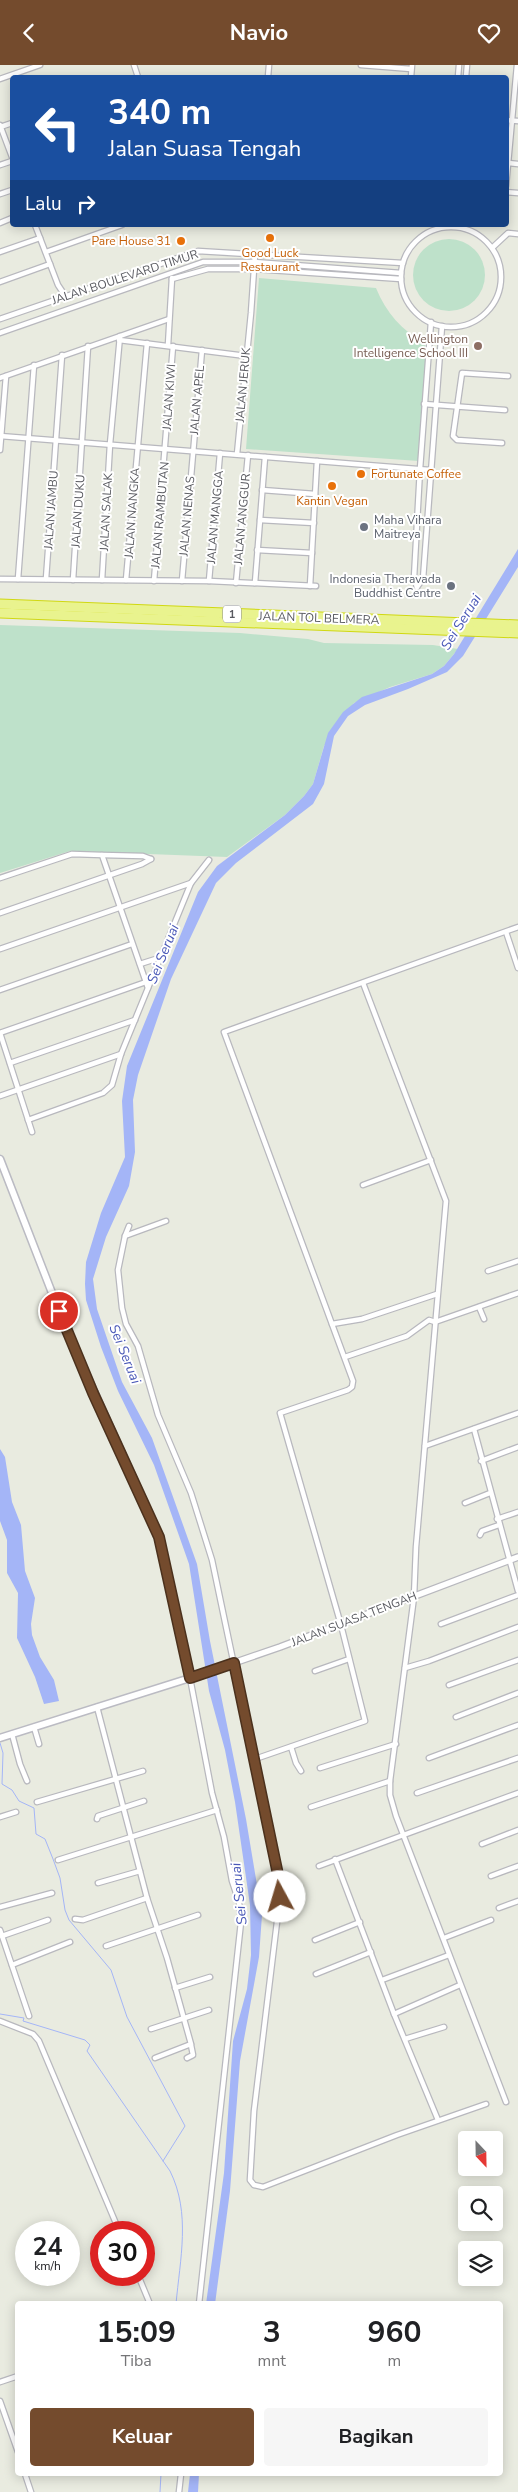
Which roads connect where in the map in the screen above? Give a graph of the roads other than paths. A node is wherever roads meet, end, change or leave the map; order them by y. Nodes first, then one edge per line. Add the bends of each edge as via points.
1 (40, 65) edge
2 (361, 65) edge
3 (517, 65) edge
4 (411, 67) edge
5 (11, 75) edge
6 (517, 78) edge
7 (515, 120) edge
8 (0, 127) edge
9 (10, 154) edge
10 (509, 157) edge
11 (36, 227) edge
12 (116, 227) edge
13 (436, 227) edge
14 (467, 227) edge
15 (518, 234) edge
16 (40, 238) junction
17 (492, 248) junction
18 (0, 252) edge
19 (46, 252) junction
20 (254, 254) junction
21 (382, 262) junction
22 (254, 263) junction
23 (403, 263) junction
24 (50, 264) junction
25 (253, 269) junction
26 (172, 272) junction
27 (380, 272) junction
28 (401, 276) junction
29 (380, 278) junction
30 (172, 279) junction
31 (0, 282) edge
32 (58, 285) junction
33 (66, 297) junction
34 (59, 299) junction
35 (0, 319) edge
36 (169, 319) junction
37 (431, 322) junction
38 (442, 326) junction
39 (0, 333) edge
40 (120, 338) junction
41 (147, 343) junction
42 (88, 346) junction
43 (170, 346) junction
44 (202, 350) junction
45 (62, 355) junction
46 (246, 356) junction
47 (34, 365) junction
48 (6, 376) junction
49 (508, 376) dead end
50 (0, 378) edge
51 (424, 404) junction
52 (434, 404) junction
53 (456, 406) junction
54 (505, 410) dead end
55 (1, 436) edge
56 (29, 438) junction
57 (56, 440) junction
58 (83, 442) junction
59 (502, 443) dead end
60 (110, 444) junction
61 (137, 446) junction
62 (166, 449) junction
63 (0, 450) edge
64 (193, 451) junction
65 (220, 453) junction
66 (237, 454) junction
67 (248, 455) junction
68 (265, 457) junction
69 (317, 461) junction
70 (420, 469) junction
71 (430, 470) junction
72 (262, 490) junction
73 (315, 494) junction
74 (260, 520) junction
75 (314, 523) junction
76 (418, 526) junction
77 (427, 526) junction
78 (257, 550) junction
79 (312, 553) junction
80 (0, 579) edge
81 (18, 579) junction
82 (46, 579) junction
83 (73, 580) junction
84 (102, 580) junction
85 (126, 580) junction
86 (154, 581) junction
87 (182, 581) junction
88 (209, 581) junction
89 (236, 583) junction
90 (255, 583) junction
91 (310, 586) junction
92 (316, 586) dead end
93 (0, 602) edge
94 (0, 613) edge
95 (518, 625) edge
96 (463, 627) junction
97 (488, 628) junction
98 (518, 633) edge
99 (102, 855) junction
100 (209, 860) dead end
101 (110, 875) junction
102 (0, 877) edge
103 (191, 883) junction
104 (120, 907) junction
105 (0, 913) edge
106 (518, 927) edge
107 (506, 932) junction
108 (132, 944) junction
109 (0, 949) edge
110 (162, 957) junction
111 (140, 964) junction
112 (518, 968) edge
113 (146, 982) junction
114 (363, 983) junction
115 (148, 988) junction
116 (0, 990) edge
117 (136, 1020) junction
118 (0, 1033) edge
119 (121, 1054) junction
120 (10, 1063) junction
121 (19, 1090) junction
122 (0, 1096) edge
123 (28, 1120) junction
124 (32, 1132) dead end
125 (0, 1159) edge
126 (431, 1160) junction
127 (364, 1185) dead end
128 (166, 1221) dead end
129 (129, 1226) dead end
130 (125, 1236) junction
131 (518, 1261) edge
132 (488, 1271) dead end
133 (518, 1293) edge
134 (437, 1294) junction
135 (478, 1307) junction
136 (484, 1319) dead end
137 (435, 1322) junction
138 (332, 1324) junction
139 (345, 1357) junction
140 (518, 1413) edge
141 (474, 1429) junction
142 (425, 1446) junction
143 (518, 1447) edge
144 (481, 1461) junction
145 (490, 1493) junction
146 (465, 1503) dead end
147 (518, 1512) edge
148 (497, 1519) junction
149 (499, 1525) junction
150 (480, 1535) dead end
151 (518, 1557) edge
152 (509, 1560) junction
153 (518, 1593) edge
154 (414, 1597) junction
155 (341, 1625) junction
156 (441, 1625) dead end
157 (518, 1627) edge
158 (349, 1659) junction
159 (518, 1660) edge
160 (234, 1663) junction
161 (408, 1667) junction
162 (315, 1671) dead end
163 (190, 1678) junction
164 (449, 1685) dead end
165 (518, 1693) edge
166 (97, 1707) junction
167 (456, 1717) dead end
168 (518, 1725) edge
169 (34, 1727) junction
170 (12, 1734) junction
171 (1, 1737) edge
172 (39, 1744) dead end
173 (396, 1744) junction
174 (291, 1747) junction
175 (428, 1758) dead end
176 (518, 1758) edge
177 (255, 1759) junction
178 (320, 1768) dead end
179 (143, 1771) dead end
180 (301, 1771) dead end
181 (117, 1778) junction
182 (27, 1781) dead end
183 (390, 1781) junction
184 (417, 1793) dead end
185 (518, 1793) edge
186 (144, 1801) dead end
187 (37, 1802) dead end
188 (125, 1807) junction
189 (311, 1807) dead end
190 (217, 1810) junction
191 (16, 1812) dead end
192 (0, 1817) edge
193 (97, 1819) dead end
194 (518, 1830) edge
195 (404, 1834) junction
196 (132, 1838) junction
197 (482, 1844) dead end
198 (335, 1859) junction
199 (58, 1860) dead end
200 (318, 1866) dead end
201 (518, 1866) edge
202 (140, 1871) junction
203 (491, 1876) dead end
204 (98, 1883) dead end
205 (52, 1893) dead end
206 (147, 1898) junction
207 (518, 1901) edge
208 (0, 1907) edge
209 (499, 1908) dead end
210 (198, 1915) dead end
211 (75, 1919) dead end
212 (48, 1920) dead end
213 (491, 1920) dead end
214 (360, 1921) junction
215 (0, 1929) edge
216 (156, 1929) junction
217 (2, 1936) junction
218 (444, 1938) junction
219 (315, 1940) dead end
220 (70, 1942) dead end
221 (106, 1946) dead end
222 (371, 1952) junction
223 (449, 1955) junction
224 (12, 1965) junction
225 (316, 1974) dead end
226 (210, 1977) dead end
227 (382, 1980) junction
228 (460, 1985) junction
229 (175, 1988) junction
230 (209, 2010) dead end
231 (394, 2014) junction
232 (29, 2016) dead end
233 (184, 2018) junction
234 (0, 2021) edge
235 (444, 2027) dead end
236 (151, 2029) dead end
237 (405, 2039) junction
238 (191, 2045) junction
239 (155, 2058) dead end
240 (187, 2058) dead end
241 (506, 2103) dead end
242 (486, 2104) dead end
243 (438, 2120) junction
244 (115, 2221) edge
245 (143, 2286) edge
246 (149, 2301) edge
247 (199, 2301) edge
248 (15, 2377) edge
249 (0, 2382) edge
250 (0, 2401) edge
251 (15, 2444) edge
252 (26, 2476) edge
253 (181, 2476) edge
254 (31, 2492) edge
255 (179, 2492) edge

1 - 5 street
2 - 4 street
3 - 6 street
6 - 7 street
7 - 10 street
8 - 9 street
11 - 16 street
12 - 19 street
13 - 14 street
13 - 23 street via 415,242
14 - 17 street
15 - 17 street via 508,233
16 - 18 street
16 - 19 street
17 - 38 street via 501,272 495,300 474,321
19 - 24 street
20 - 21 street, JALAN BOULEVARD TIMUR
20 - 22 street, JALAN JERUK
20 - 33 street, JALAN BOULEVARD TIMUR via 198,251
21 - 23 street, JALAN BOULEVARD TIMUR
21 - 27 street
22 - 25 street, JALAN JERUK
22 - 26 street, JALAN BOULEVARD TIMUR via 203,262
22 - 27 street, JALAN BOULEVARD TIMUR
23 - 28 street
24 - 31 street
24 - 32 street
25 - 29 street, JALAN BOULEVARD TIMUR
25 - 30 street, JALAN BOULEVARD TIMUR via 208,269
25 - 46 street, JALAN JERUK
26 - 30 street, JALAN KIWI
26 - 39 street, JALAN BOULEVARD TIMUR
27 - 28 street, JALAN BOULEVARD TIMUR
27 - 29 street
28 - 29 street, JALAN BOULEVARD TIMUR
28 - 37 street via 410,305
30 - 36 street, JALAN KIWI
32 - 33 street
32 - 34 street
33 - 34 street, JALAN BOULEVARD TIMUR
34 - 35 street, JALAN BOULEVARD TIMUR
36 - 40 street
36 - 43 street, JALAN KIWI
37 - 38 street
37 - 51 street
38 - 52 street
40 - 41 street
40 - 42 street
40 - 60 street, JALAN SALAK
41 - 43 street
41 - 61 street, JALAN NANGKA
42 - 45 street
42 - 58 street, JALAN DUKU
43 - 44 street
43 - 62 street, JALAN KIWI
44 - 46 street
44 - 64 street, JALAN APEL
45 - 47 street
45 - 57 street, JALAN JAMBU
46 - 66 street, JALAN JERUK
47 - 48 street
47 - 56 street
48 - 50 street
48 - 55 street
49 - 53 street via 462,373
51 - 52 street
51 - 70 street
52 - 53 street
52 - 71 street
53 - 54 street
53 - 59 street via 455,439
55 - 56 street
55 - 63 street
56 - 57 street
56 - 81 street
57 - 58 street
57 - 82 street, JALAN JAMBU
58 - 60 street
58 - 83 street, JALAN DUKU
60 - 61 street
60 - 84 street, JALAN SALAK
61 - 62 street
61 - 85 street, JALAN NANGKA
62 - 64 street
62 - 86 street, JALAN RAMBUTAN
64 - 65 street
64 - 87 street, JALAN NENAS
65 - 66 street
65 - 88 street, JALAN MANGGA
66 - 67 street
67 - 68 street
67 - 89 street, JALAN ANGGUR
68 - 69 street
68 - 72 street
69 - 70 street
69 - 73 street
70 - 71 street
70 - 76 street
71 - 77 street
72 - 73 street
72 - 74 street
73 - 75 street
74 - 75 street
74 - 78 street
75 - 79 street
76 - 77 street
76 - 77 street via 414,578 417,587 423,579
78 - 79 street
78 - 90 street
79 - 91 street
80 - 81 street
81 - 82 street
82 - 83 street
83 - 84 street
84 - 85 street
85 - 86 street
86 - 87 street
87 - 88 street
88 - 89 street
89 - 90 street
90 - 91 street
91 - 92 street
93 - 96 highway, JALAN TOL BELMERA / 1
94 - 96 highway, JALAN TOL BELMERA / 1
95 - 97 highway, JALAN TOL BELMERA / 1
96 - 97 highway, JALAN TOL BELMERA / 1
97 - 98 highway, JALAN TOL BELMERA / 1
99 - 101 street
99 - 101 street via 151,859
99 - 102 street via 72,854
100 - 103 street
101 - 104 street
101 - 105 street
103 - 104 street
103 - 110 street
104 - 108 street
104 - 109 street
106 - 107 street
107 - 112 street
107 - 114 street
108 - 111 street
108 - 116 street
110 - 111 street
110 - 115 street
111 - 113 street
113 - 115 street
113 - 118 street
114 - 126 street
114 - 138 street via 224,1032
115 - 117 street
117 - 119 street
117 - 120 street
118 - 120 street
119 - 121 street
119 - 123 street via 109,1090
120 - 121 street
121 - 122 street
121 - 123 street
123 - 124 street
125 - 163 main road via 66,1329 159,1537
126 - 127 street
126 - 134 street via 446,1201
128 - 130 street
129 - 130 street
130 - 160 street via 118,1270 126,1324 138,1347 158,1415 191,1493
131 - 132 street
133 - 135 street
134 - 137 street
134 - 138 street via 362,1319
135 - 136 street
135 - 137 street
137 - 139 street via 429,1320 408,1335
137 - 142 street
138 - 139 street
139 - 155 street via 353,1381 350,1388 280,1413
140 - 141 street
141 - 142 street
141 - 144 street
142 - 154 street
143 - 144 street
144 - 145 street
145 - 146 street
145 - 148 street
147 - 148 street
148 - 149 street
149 - 150 street via 482,1531
149 - 152 street
151 - 152 street, JALAN SUASA TENGAH
152 - 153 street
152 - 154 street, JALAN SUASA TENGAH
153 - 156 street
154 - 155 street, JALAN SUASA TENGAH
154 - 161 street
155 - 158 street
155 - 160 street, JALAN SUASA TENGAH
157 - 161 street
158 - 162 street
158 - 174 street via 365,1721
159 - 164 street
160 - 163 street, JALAN SUASA TENGAH
160 - 177 street
161 - 173 street
163 - 166 main road
163 - 190 street
165 - 167 street
166 - 169 main road
166 - 181 street
168 - 175 street
169 - 170 main road
169 - 172 street
170 - 171 main road
170 - 182 street
173 - 178 street
173 - 183 street
174 - 177 street
174 - 180 street
176 - 184 street
177 - 243 street via 281,1889 254,2111 250,2180 254,2185 263,2187
179 - 181 street
181 - 187 street
181 - 188 street
183 - 189 street
183 - 195 street via 392,1806
185 - 195 street
186 - 188 street
188 - 193 street
188 - 196 street
190 - 196 street
190 - 247 street via 241,1922
191 - 192 street
194 - 197 street
195 - 198 street
195 - 218 street
196 - 199 street
196 - 202 street
198 - 200 street
198 - 214 street
201 - 203 street
202 - 204 street
202 - 206 street
205 - 208 street
206 - 211 street via 83,1920
206 - 216 street
207 - 209 street
210 - 216 street
212 - 217 street
213 - 218 street
214 - 219 street
214 - 222 street
215 - 217 street
216 - 221 street
216 - 229 street
217 - 224 street
218 - 223 street
220 - 224 street
222 - 225 street
222 - 227 street
223 - 227 street
223 - 228 street
224 - 232 street
226 - 229 street
227 - 231 street
228 - 231 street
228 - 241 street
229 - 233 street
230 - 233 street
231 - 237 street
233 - 236 street
233 - 238 street
234 - 244 street via 33,2033 39,2041
235 - 237 street
237 - 243 street
238 - 239 street
238 - 240 street via 192,2056
242 - 243 street
245 - 246 street
248 - 249 street
250 - 251 street
252 - 254 street
253 - 255 street

